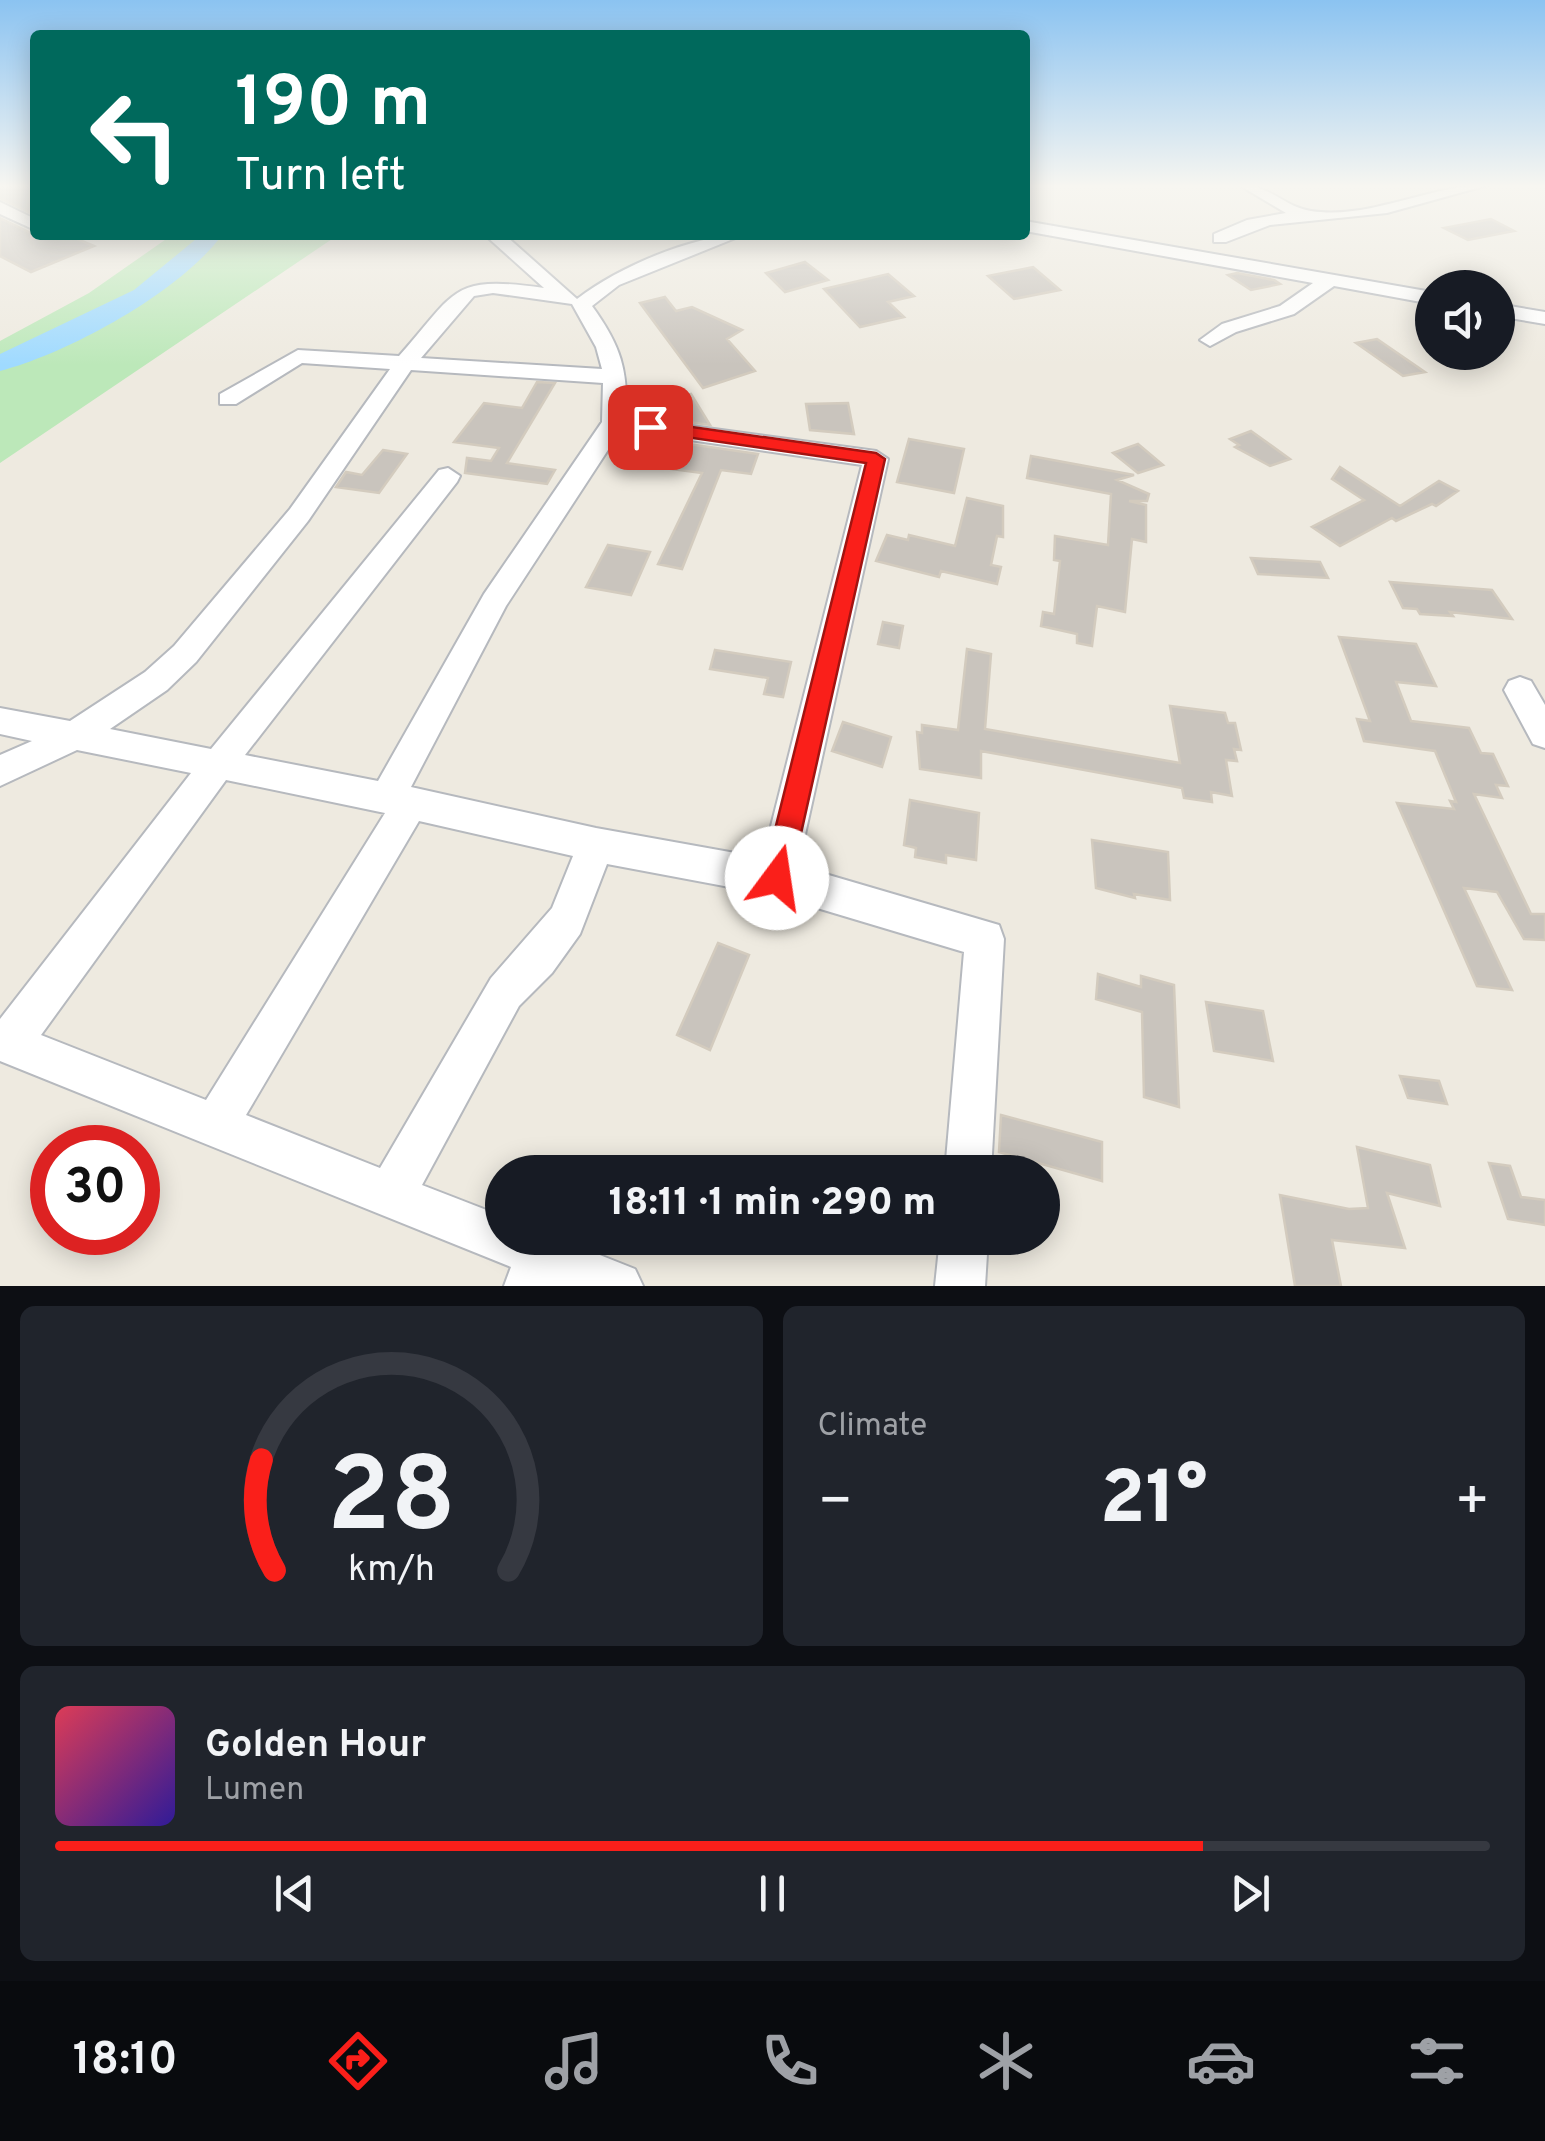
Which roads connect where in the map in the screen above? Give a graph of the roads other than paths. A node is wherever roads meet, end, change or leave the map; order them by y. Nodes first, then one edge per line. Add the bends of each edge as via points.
1 (508, 245) edge
2 (707, 245) edge
3 (1132, 245) edge
4 (1330, 280) junction
5 (1415, 295) edge
6 (572, 301) junction
7 (1515, 313) edge
8 (1545, 318) edge
9 (1210, 340) dead end
10 (406, 362) junction
11 (618, 377) junction
12 (228, 400) dead end
13 (614, 422) junction
14 (448, 476) dead end
15 (1520, 690) dead end
16 (0, 721) edge
17 (1545, 734) edge
18 (74, 737) junction
19 (216, 767) junction
20 (0, 771) edge
21 (399, 800) junction
22 (596, 846) junction
23 (777, 878) junction
24 (4, 1042) edge
25 (216, 1124) junction
26 (969, 1155) edge
27 (391, 1195) junction
28 (963, 1255) edge
29 (534, 1270) edge
30 (618, 1286) edge
31 (960, 1286) edge

1 - 6 street
2 - 6 street
3 - 4 street
4 - 5 street
4 - 9 street via 1287,310
6 - 10 street via 476,287
6 - 11 street via 598,328
7 - 8 street
10 - 11 street
10 - 12 street via 298,356
10 - 18 street via 299,515 185,654 156,682
11 - 13 street
13 - 21 street via 494,601
13 - 23 street via 876,459
14 - 19 street
15 - 17 street
16 - 18 street
18 - 19 street
18 - 20 street
19 - 21 street
19 - 24 street
21 - 22 street
21 - 25 street
22 - 23 street
22 - 27 street via 566,921 505,992
23 - 26 street via 985,939
24 - 25 street
25 - 27 street
27 - 29 street
28 - 31 street
29 - 30 street

